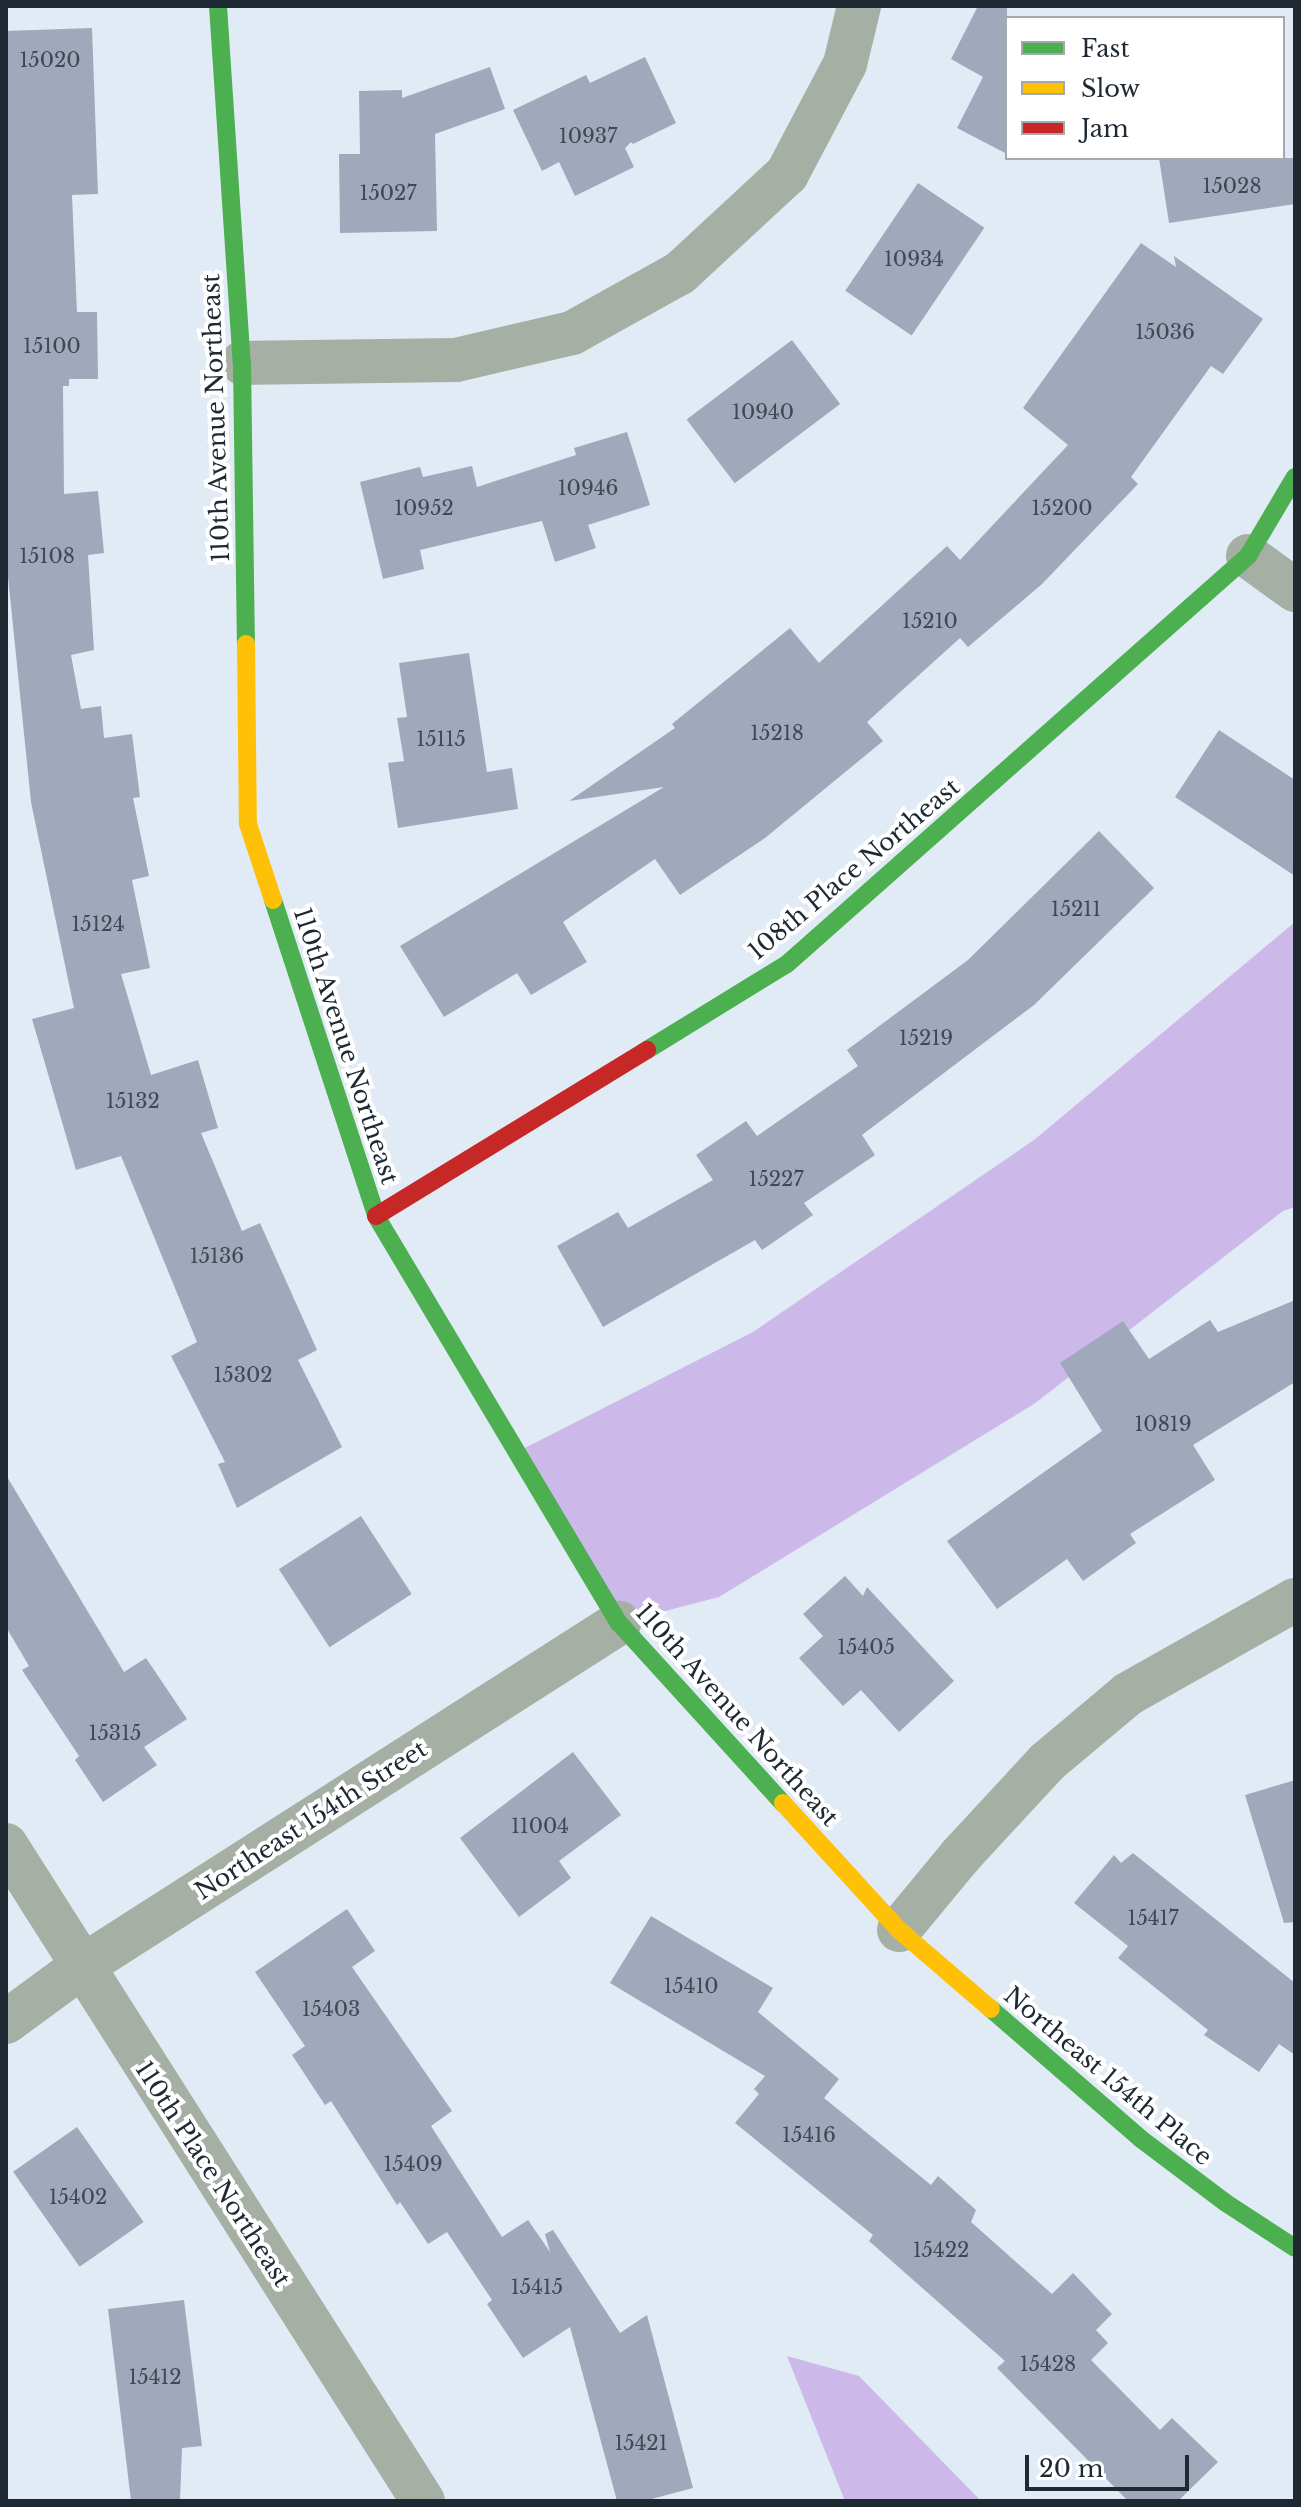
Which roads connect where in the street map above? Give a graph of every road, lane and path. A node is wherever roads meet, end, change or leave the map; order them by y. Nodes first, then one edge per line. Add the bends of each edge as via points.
1 (218, 6) edge
2 (859, 6) edge
3 (242, 363) junction
4 (1295, 477) edge
5 (1248, 556) junction
6 (1295, 590) edge
7 (376, 1216) junction
8 (1295, 1600) edge
9 (619, 1623) junction
10 (6, 1845) edge
11 (899, 1930) junction
12 (81, 1967) junction
13 (6, 2022) edge
14 (1295, 2248) edge
15 (423, 2501) edge

1 - 3 street, 110th Avenue Northeast
2 - 3 street via 845,64 787,174 680,273 572,333 456,360
3 - 7 street, 110th Avenue Northeast via 248,824
4 - 5 street, 108th Place Northeast
5 - 6 street
5 - 7 street, 108th Place Northeast via 787,964
7 - 9 street, 110th Avenue Northeast
8 - 11 street via 1128,1694 1047,1762
9 - 11 street, 110th Avenue Northeast
9 - 12 street, Northeast 154th Street
10 - 12 street, 110th Place Northeast
11 - 14 street, Northeast 154th Place via 1141,2139
12 - 13 street, Northeast 154th Street
12 - 15 street, 110th Place Northeast

